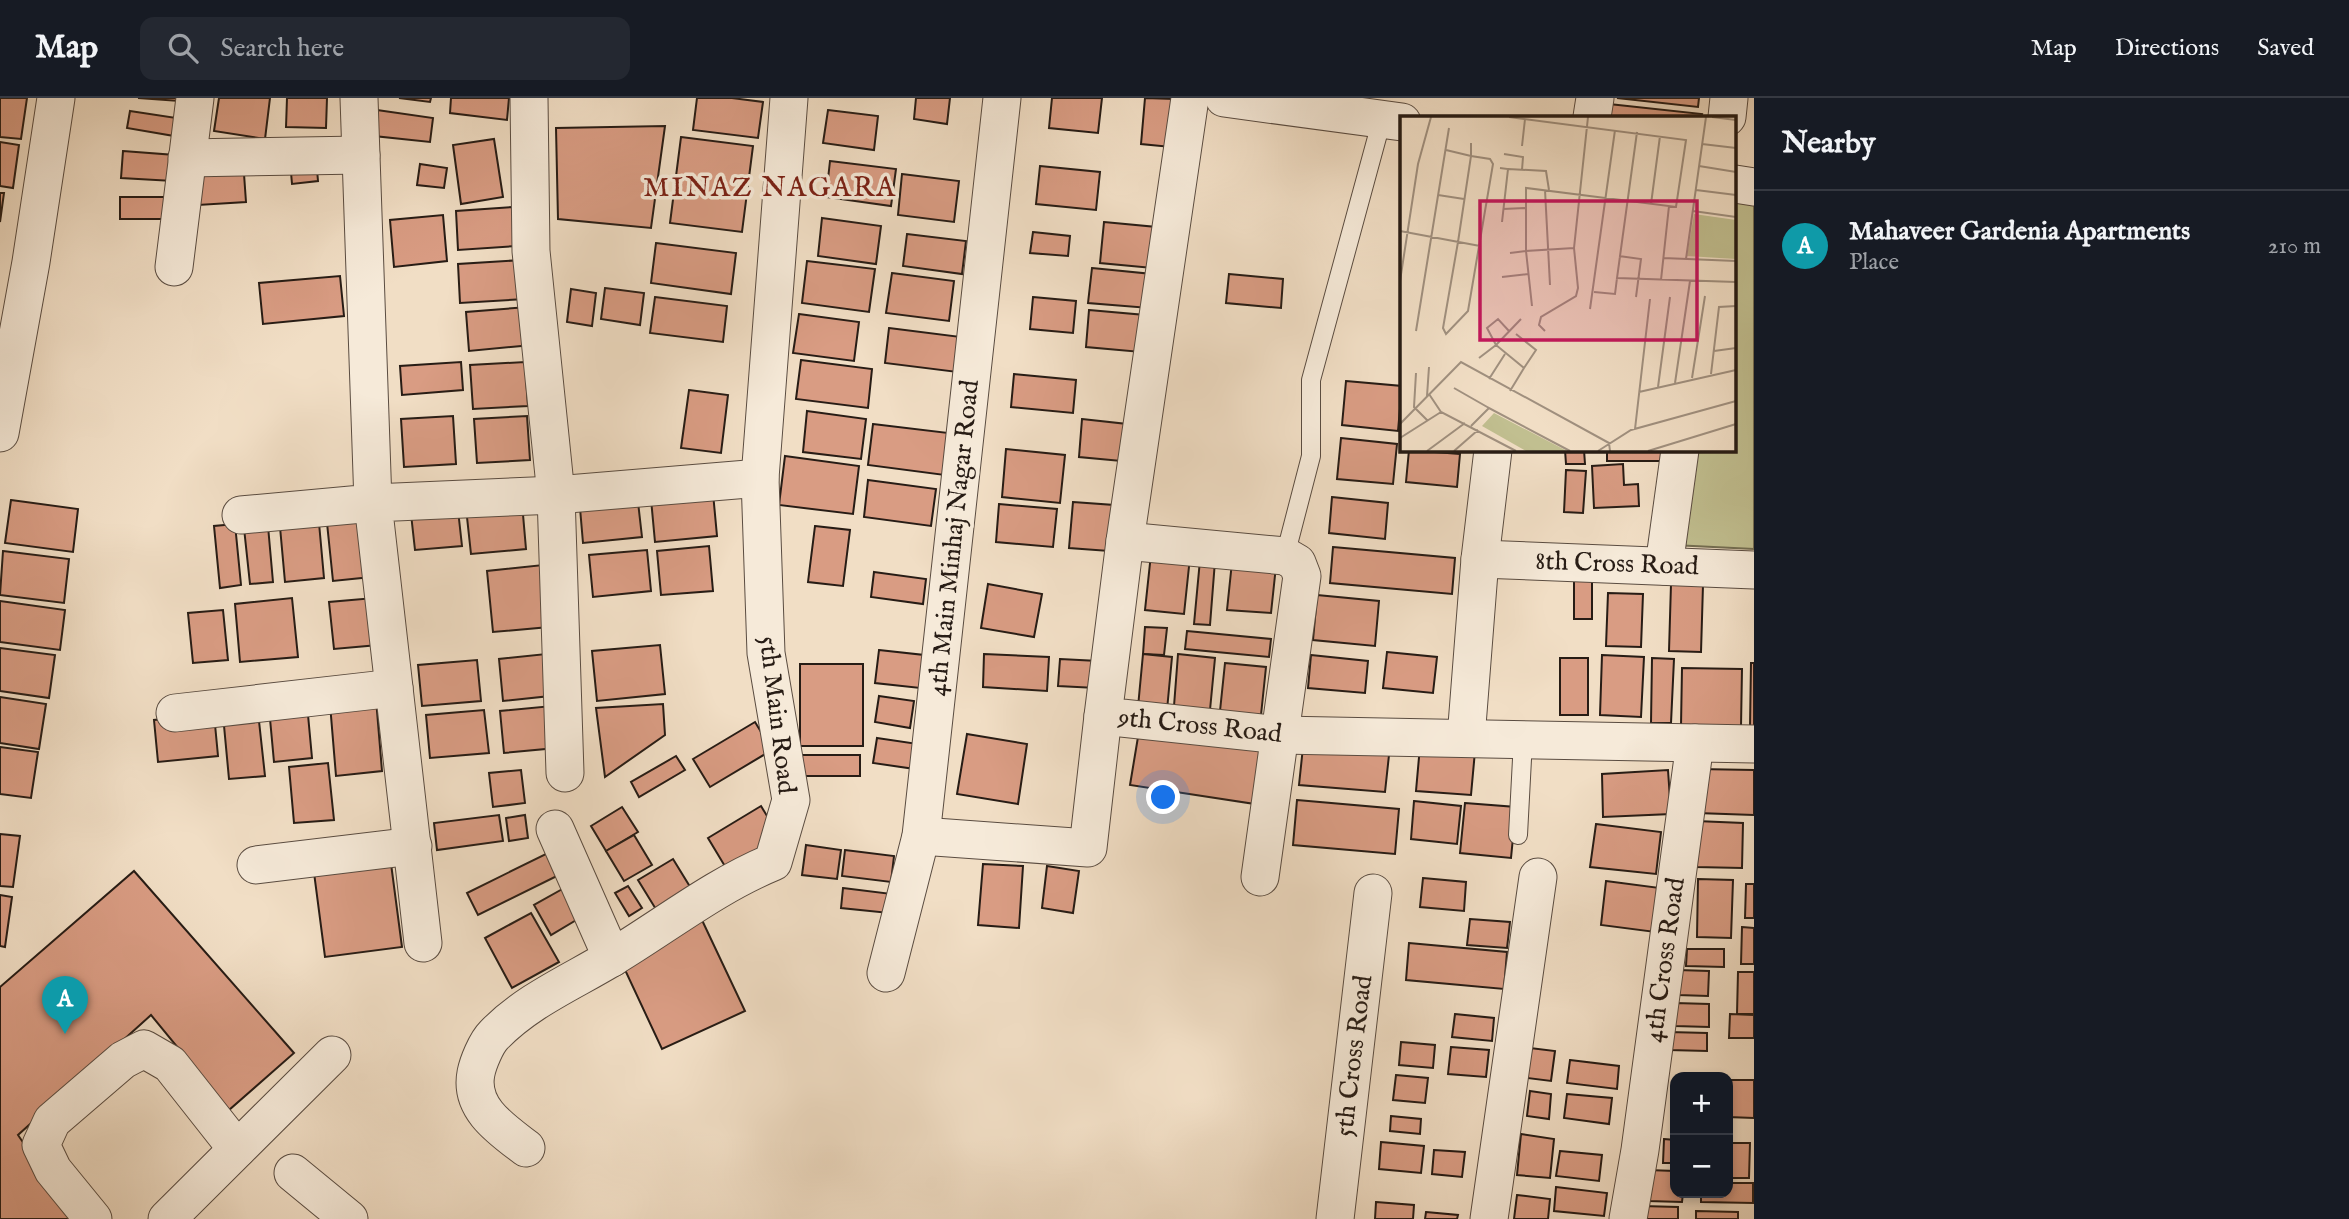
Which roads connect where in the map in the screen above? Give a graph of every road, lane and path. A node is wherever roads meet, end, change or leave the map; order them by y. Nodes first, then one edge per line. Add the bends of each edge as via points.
1 (56, 98) edge
2 (195, 98) edge
3 (359, 98) edge
4 (529, 98) edge
5 (789, 98) edge
6 (1002, 98) edge
7 (1190, 98) edge
8 (1224, 98) edge
9 (1595, 98) edge
10 (1729, 98) edge
11 (1390, 113) edge
12 (1592, 116) edge
13 (1727, 116) edge
14 (361, 155) junction
15 (187, 158) junction
16 (1736, 184) edge
17 (1754, 187) edge
18 (174, 267) dead end
19 (0, 433) edge
20 (1493, 452) edge
21 (1680, 452) edge
22 (760, 478) junction
23 (556, 495) junction
24 (373, 503) junction
25 (241, 515) dead end
26 (1125, 541) junction
27 (1285, 556) junction
28 (1480, 559) junction
29 (1664, 566) junction
30 (1754, 569) edge
31 (394, 688) junction
32 (175, 713) dead end
33 (1103, 716) junction
34 (1280, 735) junction
35 (1466, 738) junction
36 (1523, 740) junction
37 (1695, 743) junction
38 (1754, 744) edge
39 (565, 773) dead end
40 (555, 828) dead end
41 (1518, 835) dead end
42 (921, 836) junction
43 (412, 846) junction
44 (256, 864) dead end
45 (1260, 877) dead end
46 (1538, 877) dead end
47 (1373, 893) dead end
48 (422, 943) dead end
49 (612, 958) junction
50 (886, 973) dead end
51 (332, 1055) dead end
52 (526, 1148) dead end
53 (237, 1149) junction
54 (293, 1174) dead end
55 (93, 1219) edge
56 (167, 1219) edge
57 (349, 1219) edge
58 (1335, 1219) edge
59 (1489, 1219) edge
60 (1628, 1219) edge

1 - 19 street
2 - 15 street
3 - 14 street
4 - 23 street via 531,251
5 - 22 street, 5th Main Road
6 - 42 street, 4th Main Minhaj Nagar Road
7 - 26 street, 9th Cross Road
8 - 11 street
9 - 12 street
10 - 13 street
11 - 27 lane via 1311,380 1311,456
14 - 15 street
14 - 24 street
15 - 18 street
16 - 17 street
20 - 28 street
21 - 29 street
22 - 23 street
22 - 49 street, 5th Main Road via 766,653 791,800 773,862 739,876
23 - 24 street
23 - 39 street
24 - 25 street
24 - 31 street
26 - 27 street
26 - 33 street, 9th Cross Road
27 - 34 street via 1297,563 1301,576
28 - 29 street, 8th Cross Road
28 - 35 street
29 - 30 street, 8th Cross Road
31 - 32 street
31 - 43 street
33 - 34 street, 9th Cross Road
33 - 42 street via 1087,848
34 - 35 street, 9th Cross Road
34 - 45 street
35 - 36 street, 9th Cross Road
36 - 37 street, 9th Cross Road
36 - 41 lane
37 - 38 street, 9th Cross Road
37 - 60 street, 4th Cross Road
40 - 49 street
42 - 50 street, 4th Main Minhaj Nagar Road
43 - 44 street
43 - 48 street
46 - 59 street
47 - 58 street, 5th Cross Road
49 - 52 street, 5th Main Road via 525,1007 491,1038 476,1074 477,1102
51 - 53 street
53 - 55 street via 170,1063 144,1049 123,1060 52,1121 41,1145 54,1170
53 - 56 street
54 - 57 street

